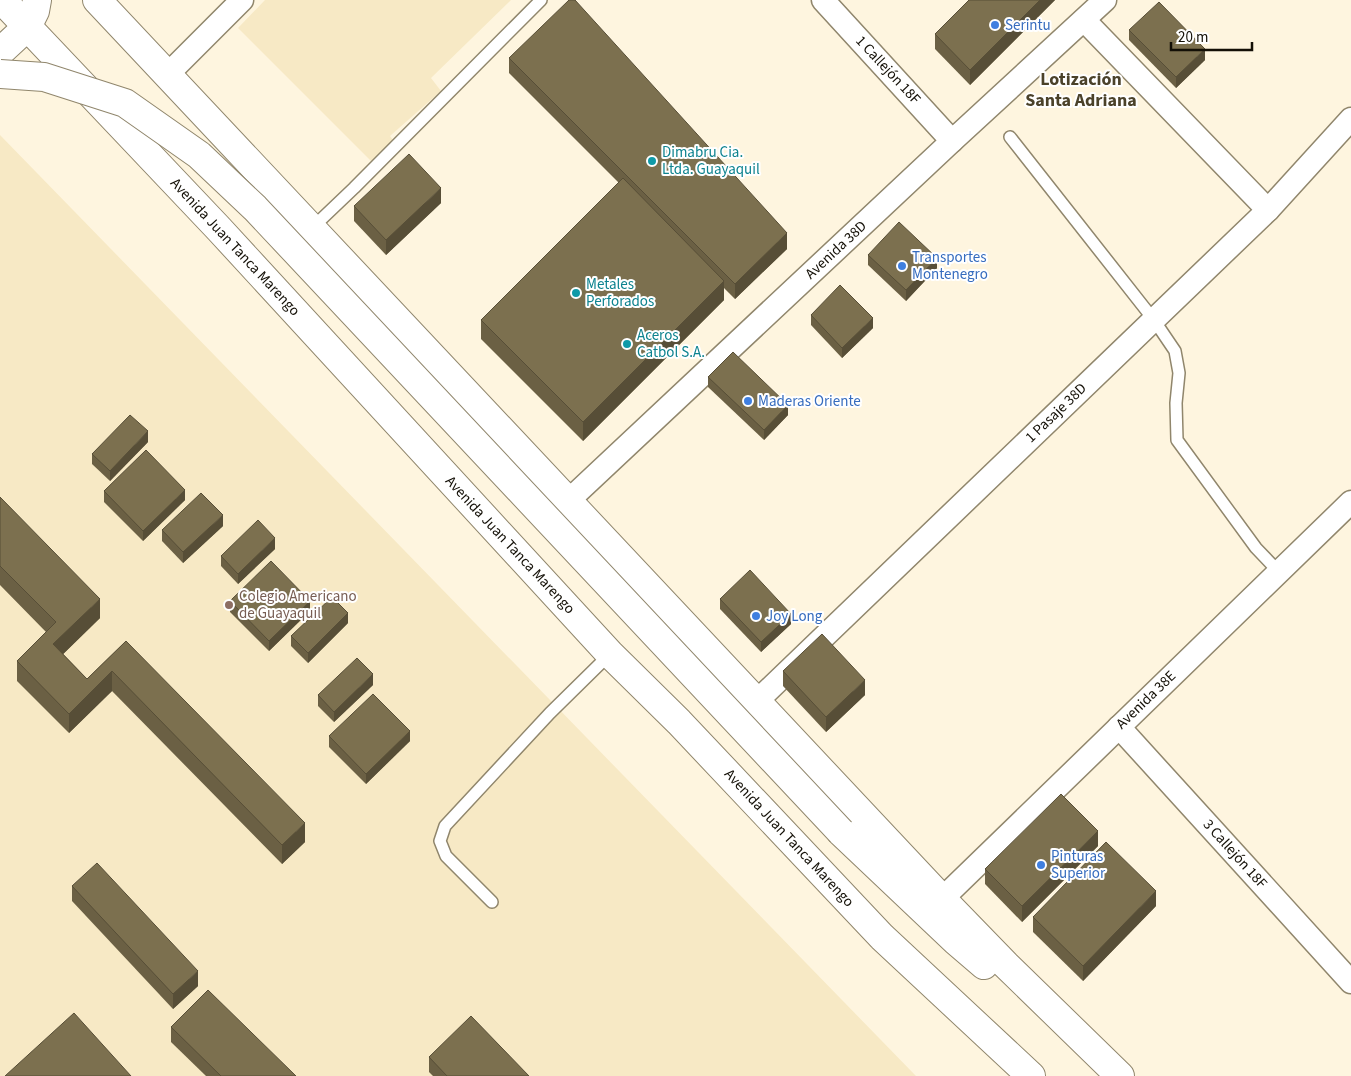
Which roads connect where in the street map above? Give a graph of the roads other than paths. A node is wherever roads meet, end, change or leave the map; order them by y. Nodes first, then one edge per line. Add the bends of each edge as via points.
1 (2, 0) edge
2 (37, 0) edge
3 (97, 0) edge
4 (242, 0) edge
5 (541, 0) edge
6 (823, 0) edge
7 (1105, 0) edge
8 (1084, 20) junction
9 (27, 27) junction
10 (0, 52) edge
11 (0, 74) edge
12 (167, 75) junction
13 (1351, 119) edge
14 (1010, 136) dead end
15 (952, 141) junction
16 (1268, 210) junction
17 (311, 229) junction
18 (1154, 320) junction
19 (568, 501) junction
20 (1351, 502) edge
21 (1278, 572) junction
22 (610, 654) junction
23 (756, 702) junction
24 (1119, 726) junction
25 (942, 898) junction
26 (492, 902) dead end
27 (1351, 982) edge
28 (1031, 1076) edge
29 (1119, 1076) edge

1 - 9 main road, Avenida Juan Tanca Marengo
2 - 9 main road
3 - 12 main road
4 - 12 street
5 - 17 lane
6 - 15 street, 1 Callejón 18F
7 - 8 street, Avenida 38D
8 - 15 street, Avenida 38D
8 - 16 street
9 - 10 main road
9 - 22 main road, Avenida Juan Tanca Marengo via 219,229
11 - 29 main road, bridge via 44,77 125,103 199,155 255,208 841,832 956,941
12 - 17 main road
13 - 16 street, 1 Pasaje 38D
14 - 18 lane
15 - 19 street, Avenida 38D
16 - 18 street, 1 Pasaje 38D
17 - 19 main road
18 - 21 lane via 1175,351 1179,373 1177,440 1256,548
18 - 23 street, 1 Pasaje 38D
19 - 23 main road
20 - 21 street, Avenida 38E
21 - 24 street, Avenida 38E
22 - 26 lane via 445,826 440,841 446,856
22 - 28 main road, Avenida Juan Tanca Marengo via 679,722 882,937
23 - 25 main road
24 - 25 street, Avenida 38E
24 - 27 street, 3 Callejón 18F
25 - 29 main road

